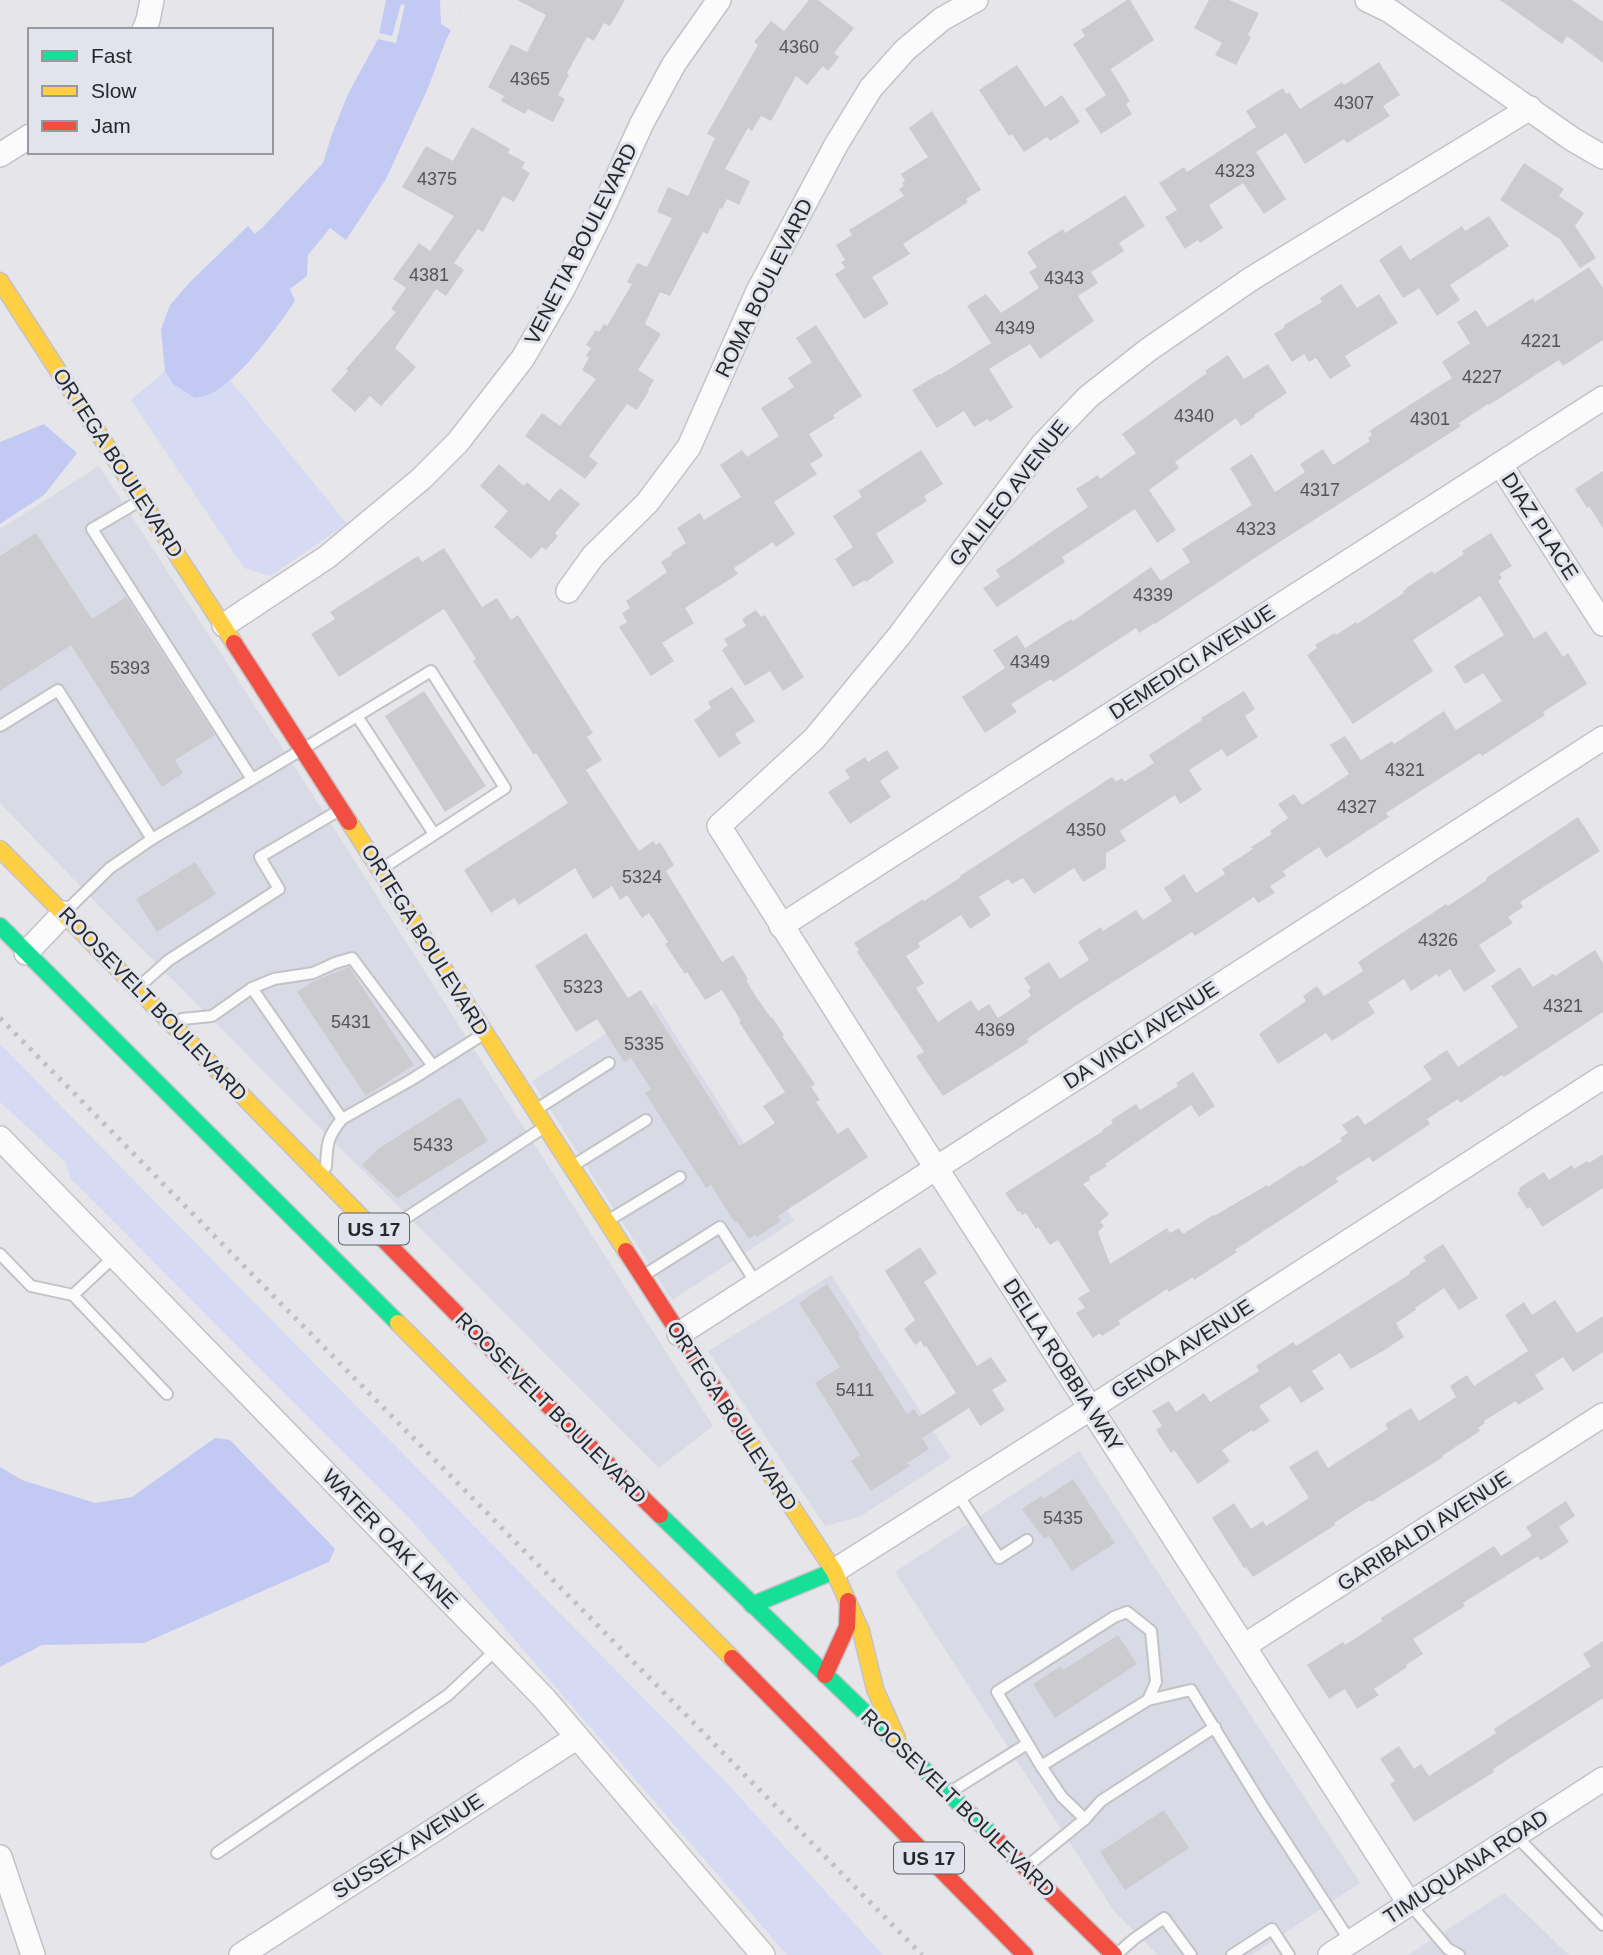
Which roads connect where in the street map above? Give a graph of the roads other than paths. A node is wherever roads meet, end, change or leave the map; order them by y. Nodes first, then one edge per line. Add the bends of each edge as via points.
1 (152, 0) edge
2 (719, 0) edge
3 (976, 0) edge
4 (1367, 0) edge
5 (145, 28) edge
6 (1530, 108) junction
7 (28, 137) edge
8 (0, 155) edge
9 (1603, 157) edge
10 (0, 281) edge
11 (1603, 398) edge
12 (1500, 464) junction
13 (141, 500) junction
14 (568, 591) dead end
15 (1603, 624) edge
16 (223, 625) junction
17 (357, 716) junction
18 (0, 726) edge
19 (1603, 738) edge
20 (303, 749) junction
21 (252, 779) junction
22 (342, 809) junction
23 (719, 826) joint
24 (434, 834) junction
25 (152, 839) junction
26 (0, 849) edge
27 (381, 869) junction
28 (64, 913) junction
29 (0, 926) edge
30 (781, 926) junction
31 (26, 953) junction
32 (137, 988) junction
33 (252, 988) junction
34 (169, 1021) junction
35 (485, 1034) junction
36 (609, 1063) dead end
37 (433, 1066) junction
38 (1603, 1077) edge
39 (534, 1110) junction
40 (342, 1119) junction
41 (646, 1120) dead end
42 (545, 1127) junction
43 (0, 1138) edge
44 (571, 1167) junction
45 (936, 1168) junction
46 (680, 1177) dead end
47 (326, 1181) junction
48 (607, 1222) junction
49 (380, 1235) junction
50 (0, 1254) edge
51 (115, 1256) junction
52 (642, 1277) junction
53 (757, 1283) junction
54 (73, 1295) junction
55 (679, 1334) junction
56 (167, 1394) dead end
57 (1091, 1408) junction
58 (1603, 1415) edge
59 (957, 1493) junction
60 (1027, 1540) dead end
61 (834, 1571) junction
62 (662, 1587) junction
63 (848, 1600) junction
64 (752, 1605) junction
65 (704, 1607) dead end
66 (733, 1609) dead end
67 (1244, 1646) junction
68 (497, 1649) junction
69 (825, 1675) junction
70 (821, 1694) dead end
71 (1148, 1700) junction
72 (1215, 1727) junction
73 (823, 1730) dead end
74 (576, 1738) junction
75 (1027, 1744) junction
76 (900, 1746) junction
77 (832, 1761) junction
78 (1041, 1766) junction
79 (1603, 1779) edge
80 (950, 1793) junction
81 (1085, 1819) junction
82 (1515, 1835) junction
83 (217, 1853) dead end
84 (0, 1857) edge
85 (1026, 1867) junction
86 (1409, 1903) junction
87 (1603, 1925) edge
88 (1350, 1941) junction
89 (33, 1955) edge
90 (241, 1955) edge
91 (763, 1955) edge
92 (1025, 1955) edge
93 (1115, 1955) edge
94 (1191, 1955) edge
95 (1232, 1955) edge
96 (1289, 1955) edge
97 (1330, 1955) edge
98 (1459, 1955) edge

1 - 5 street
2 - 16 street, VENETIA BOULEVARD via 674,64 563,289 523,358 458,442 421,480 327,557
3 - 14 street, ROMA BOULEVARD via 942,19 905,50 872,88 758,291 689,447 647,503 593,556
4 - 6 street via 1390,11
6 - 9 street
6 - 23 street, GALILEO AVENUE via 1251,279 1088,397 1042,445 899,636 814,739
7 - 8 street
10 - 13 main road, ORTEGA BOULEVARD
11 - 12 street, DEMEDICI AVENUE
12 - 15 street, DIAZ PLACE
12 - 30 street, DEMEDICI AVENUE
13 - 16 main road, ORTEGA BOULEVARD
13 - 21 lane via 92,530
16 - 20 main road, ORTEGA BOULEVARD
17 - 20 lane
17 - 24 lane
17 - 24 lane via 430,671 505,788
18 - 25 lane via 58,690
19 - 45 street, DA VINCI AVENUE
20 - 21 lane
20 - 22 main road, ORTEGA BOULEVARD
21 - 25 lane
22 - 27 main road, ORTEGA BOULEVARD
22 - 32 lane via 260,858 279,890 169,960
23 - 30 street, DELLA ROBBIA WAY
24 - 27 lane
25 - 28 lane via 110,867
26 - 28 main road, ROOSEVELT BOULEVARD / US 17
27 - 35 main road, ORTEGA BOULEVARD
28 - 31 street
28 - 32 main road, ROOSEVELT BOULEVARD / US 17
29 - 31 main road, US 17
30 - 45 street, DELLA ROBBIA WAY
31 - 62 main road, US 17
32 - 34 main road, ROOSEVELT BOULEVARD / US 17
33 - 34 lane via 212,1016
33 - 37 lane via 352,958
33 - 40 lane
34 - 47 main road, ROOSEVELT BOULEVARD / US 17
35 - 37 lane
35 - 39 main road, ORTEGA BOULEVARD
36 - 39 lane
37 - 40 lane
38 - 57 street, GENOA AVENUE
39 - 42 main road, ORTEGA BOULEVARD
40 - 47 lane via 330,1133
41 - 44 lane
42 - 44 main road, ORTEGA BOULEVARD
42 - 49 lane
43 - 51 street, WATER OAK LANE
44 - 48 main road, ORTEGA BOULEVARD
45 - 53 street, DA VINCI AVENUE
45 - 57 street, DELLA ROBBIA WAY
46 - 48 lane
47 - 49 main road, ROOSEVELT BOULEVARD / US 17
48 - 52 main road, ORTEGA BOULEVARD
49 - 64 main road, ROOSEVELT BOULEVARD / US 17
50 - 54 lane via 31,1286
51 - 54 lane
51 - 68 street, WATER OAK LANE
52 - 53 lane via 720,1227
52 - 55 main road, ORTEGA BOULEVARD
53 - 55 street, DA VINCI AVENUE
54 - 56 lane
55 - 61 main road, ORTEGA BOULEVARD
57 - 59 street, GENOA AVENUE
57 - 67 street, DELLA ROBBIA WAY
58 - 67 street, GARIBALDI AVENUE
59 - 60 lane via 999,1558
59 - 61 street, GENOA AVENUE
61 - 63 main road, ORTEGA BOULEVARD
61 - 64 main road, GENOA AVENUE
62 - 65 main road
62 - 77 main road, US 17
63 - 69 main road via 847,1626
63 - 76 main road, ORTEGA BOULEVARD
64 - 66 main road, GENOA AVENUE
64 - 69 main road, ROOSEVELT BOULEVARD / US 17
67 - 86 street, DELLA ROBBIA WAY
68 - 74 street, WATER OAK LANE
68 - 83 lane via 448,1695
69 - 70 main road
69 - 76 main road, ROOSEVELT BOULEVARD / US 17
71 - 72 lane via 1191,1690
71 - 75 lane via 1156,1682 1151,1631 1127,1612 997,1692
71 - 78 lane
72 - 81 lane via 1101,1801
72 - 88 lane
73 - 77 main road
74 - 90 street, SUSSEX AVENUE
74 - 91 street, WATER OAK LANE
75 - 78 lane
75 - 80 lane
76 - 80 main road, ROOSEVELT BOULEVARD / US 17
77 - 92 main road, US 17
78 - 81 lane via 1062,1797
79 - 82 street, TIMUQUANA ROAD
80 - 85 main road, ROOSEVELT BOULEVARD / US 17
81 - 85 lane
82 - 86 street, TIMUQUANA ROAD
82 - 87 lane
84 - 89 street
85 - 93 main road, ROOSEVELT BOULEVARD / US 17
86 - 88 street, TIMUQUANA ROAD
86 - 98 lane via 1448,1950
88 - 97 street, TIMUQUANA ROAD
93 - 94 lane via 1164,1918
95 - 96 lane via 1272,1929

